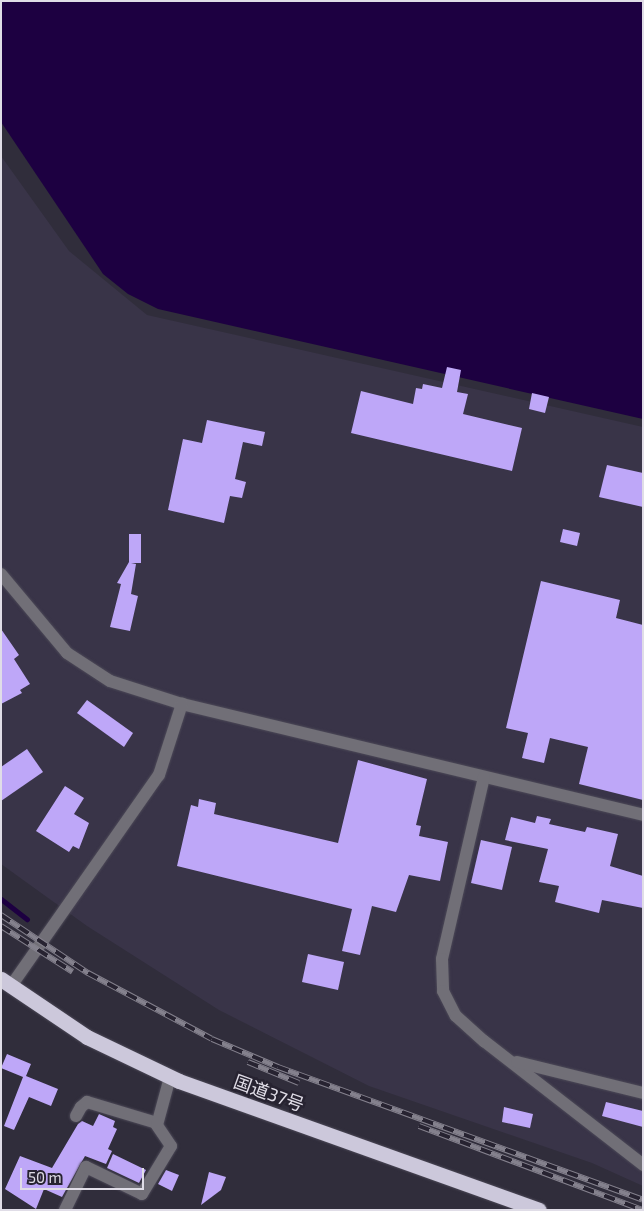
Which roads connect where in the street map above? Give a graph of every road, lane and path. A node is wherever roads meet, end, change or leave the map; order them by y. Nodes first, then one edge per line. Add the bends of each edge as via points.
1 (1, 574) edge
2 (182, 704) junction
3 (484, 777) junction
4 (643, 814) edge
5 (6, 982) edge
6 (512, 1061) junction
7 (170, 1077) junction
8 (643, 1093) edge
9 (76, 1116) dead end
10 (157, 1122) junction
11 (643, 1165) edge
12 (65, 1210) edge
13 (539, 1210) edge

1 - 2 street via 67,653 110,681
2 - 3 street
2 - 5 street via 159,774
3 - 4 street
3 - 6 street via 442,959 444,991 456,1016
5 - 7 highway, 国道37号 via 87,1037
6 - 8 street
6 - 11 street via 631,1159
7 - 10 street
7 - 13 highway, 国道37号
9 - 10 street via 87,1102
10 - 12 street via 171,1146 142,1194 86,1167

